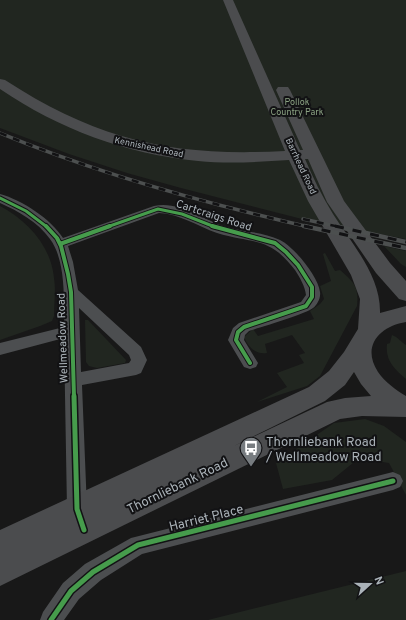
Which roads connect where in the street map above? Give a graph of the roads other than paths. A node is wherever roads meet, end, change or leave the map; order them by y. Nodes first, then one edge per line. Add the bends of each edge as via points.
1 (228, 0) edge
2 (241, 0) edge
3 (269, 61) dead end
4 (0, 83) edge
5 (276, 86) junction
6 (304, 154) junction
7 (0, 198) edge
8 (60, 244) junction
9 (369, 250) junction
10 (406, 277) edge
11 (71, 292) junction
12 (406, 294) edge
13 (406, 314) edge
14 (71, 331) junction
15 (367, 332) junction
16 (0, 349) edge
17 (250, 363) dead end
18 (73, 380) junction
19 (406, 408) edge
20 (392, 481) dead end
21 (81, 520) junction
22 (0, 545) edge
23 (0, 571) edge
24 (52, 620) edge

1 - 5 main road, Barrhead Road via 248,41
2 - 3 main road
4 - 6 main road, Kennishead Road via 37,107 79,128 137,146 203,156
5 - 6 main road, Barrhead Road
5 - 6 main road, Barrhead Road
6 - 9 main road, Barrhead Road
6 - 15 main road, Barrhead Road via 311,190 367,288 370,299
7 - 8 street, Wellmeadow Road via 35,217
8 - 11 street, Wellmeadow Road
8 - 17 street, Cartcraigs Road via 158,209 172,210 222,229 280,246 310,282 313,294 306,306 244,327 238,332 236,340
9 - 10 main road
9 - 12 main road, Barrhead Road
11 - 14 street, Wellmeadow Road
11 - 18 street, Wellmeadow Road via 135,351 139,360 135,368 130,370
13 - 15 main road via 386,318
14 - 16 street
14 - 18 street, Wellmeadow Road
15 - 19 main road, Barrhead Road via 361,347 361,360 366,373 380,391
15 - 21 main road, Thornliebank Road via 346,367 317,394
18 - 21 street, Wellmeadow Road
19 - 21 main road, Thornliebank Road via 375,405 336,409
20 - 24 street, Harriet Place via 138,544 93,572 71,591
21 - 22 main road, Thornliebank Road
21 - 23 main road, Thornliebank Road

